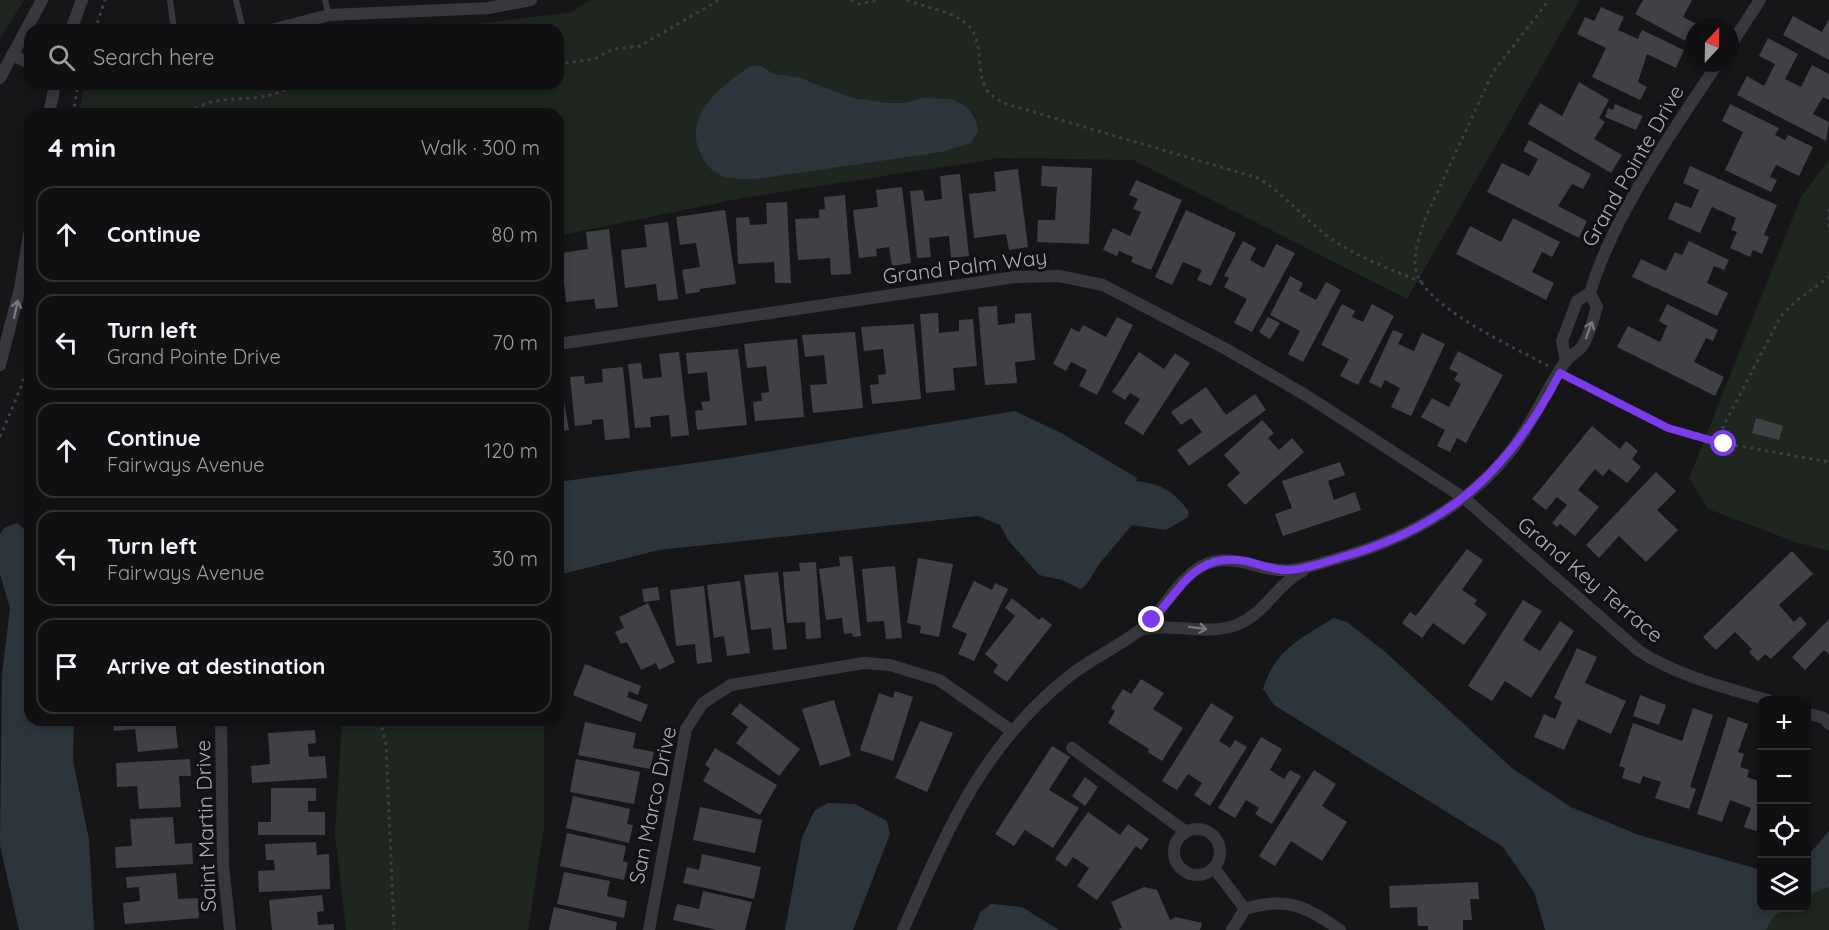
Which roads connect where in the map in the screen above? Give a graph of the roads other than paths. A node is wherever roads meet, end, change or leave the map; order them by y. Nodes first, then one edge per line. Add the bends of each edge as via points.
1 (42, 0) edge
2 (82, 0) edge
3 (170, 0) edge
4 (236, 0) edge
5 (325, 0) edge
6 (531, 0) edge
7 (1761, 0) edge
8 (512, 2) edge
9 (438, 5) edge
10 (329, 15) junction
11 (29, 24) edge
12 (73, 24) edge
13 (173, 24) edge
14 (242, 24) edge
15 (294, 24) edge
16 (1739, 32) edge
17 (24, 33) edge
18 (12, 55) junction
19 (24, 60) edge
20 (1712, 72) edge
21 (0, 78) edge
22 (54, 90) edge
23 (50, 108) edge
24 (24, 264) edge
25 (1590, 293) junction
26 (564, 343) edge
27 (1566, 361) junction
28 (0, 365) edge
29 (1464, 498) junction
30 (1317, 564) junction
31 (1140, 630) junction
32 (1757, 697) edge
33 (1811, 714) edge
34 (1829, 724) edge
35 (221, 726) edge
36 (1012, 731) junction
37 (1072, 748) dead end
38 (1186, 831) junction
39 (1214, 868) junction
40 (1245, 909) junction
41 (230, 930) edge
42 (649, 930) edge
43 (903, 930) edge
44 (1232, 930) edge
45 (1340, 930) edge

1 - 11 street
2 - 12 street
3 - 13 lane
4 - 14 lane
5 - 10 lane
6 - 8 street
7 - 16 street
8 - 9 street via 489,8
9 - 10 street
10 - 15 street
17 - 18 street
18 - 19 street
18 - 21 street
20 - 25 street, Grand Pointe Drive via 1625,213 1598,267
22 - 23 street
28 -> 24 street
25 - 27 street, Grand Pointe Drive via 1577,301 1562,341
27 -> 25 street, Grand Pointe Drive via 1583,346 1597,307
26 - 29 street, Grand Palm Way via 1015,278 1081,279 1123,294 1226,349 1337,414
27 - 29 street, Grand Pointe Drive via 1536,416 1509,453
29 - 30 street, Grand Pointe Drive via 1417,529 1382,546
29 - 32 street, Grand Key Terrace via 1639,651 1684,674
31 -> 30 street via 1162,626 1207,630 1239,624 1255,614 1281,585
30 - 31 street via 1289,570 1233,560 1203,566 1189,575
31 - 36 street via 1068,677
33 - 34 street
35 - 41 street, Saint Martin Drive via 223,865
36 - 42 street, San Marco Drive via 939,680 890,665 864,663 730,685 716,692 704,702 686,729
36 - 43 street via 971,787 954,818
37 - 38 street
38 - 39 street via 1202,830 1215,838 1220,854
38 - 39 street via 1176,843 1177,864 1194,875
39 - 40 street
40 - 44 street
40 - 45 street via 1262,904 1296,904

